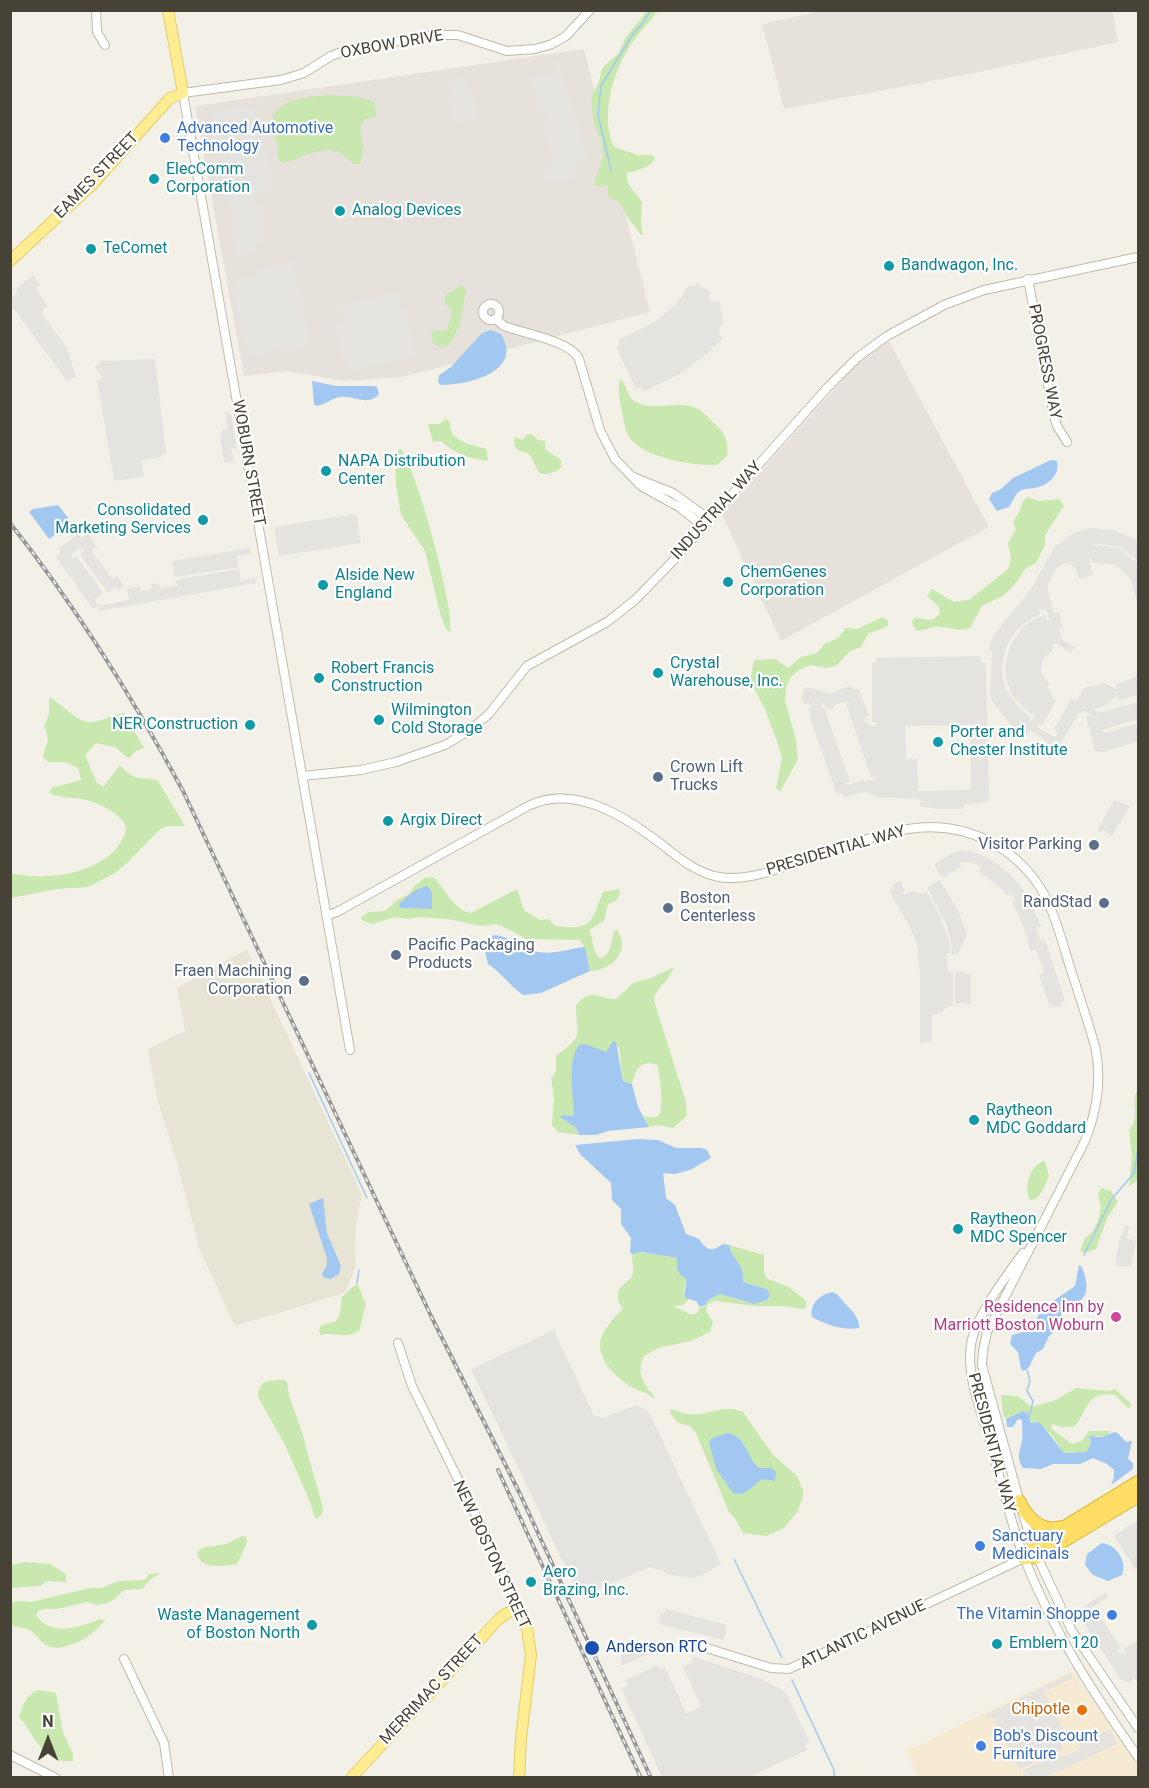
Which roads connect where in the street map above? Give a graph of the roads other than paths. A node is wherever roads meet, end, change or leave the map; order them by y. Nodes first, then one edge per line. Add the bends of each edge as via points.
1 (96, 10) edge
2 (168, 10) edge
3 (590, 10) edge
4 (105, 45) dead end
5 (183, 93) junction
6 (1138, 257) edge
7 (10, 261) edge
8 (1028, 279) junction
9 (496, 319) dead end
10 (1067, 442) dead end
11 (706, 522) junction
12 (303, 776) junction
13 (327, 915) junction
14 (350, 1050) dead end
15 (1035, 1236) junction
16 (398, 1343) dead end
17 (1138, 1482) edge
18 (1004, 1493) junction
19 (1018, 1495) junction
20 (1138, 1496) edge
21 (1066, 1526) junction
22 (1036, 1552) junction
23 (1024, 1558) junction
24 (519, 1608) junction
25 (697, 1645) dead end
26 (124, 1659) dead end
27 (1121, 1703) junction
28 (1107, 1713) junction
29 (1138, 1728) edge
30 (10, 1755) edge
31 (1138, 1757) edge
32 (56, 1778) edge
33 (169, 1778) edge
34 (351, 1778) edge
35 (519, 1778) edge

1 - 4 street via 97,32
2 - 5 main road, WOBURN STREET
3 - 5 street, OXBOW DRIVE via 566,36 535,49 507,51 458,35 433,35 347,50 281,80
5 - 7 main road, EAMES STREET via 170,98 93,184
5 - 12 street, WOBURN STREET
6 - 8 street, INDUSTRIAL WAY
8 - 10 street, PROGRESS WAY via 1054,416
8 - 11 street, INDUSTRIAL WAY via 954,301 866,350 827,387
9 - 11 street via 504,326 575,352 602,437 615,459 641,486
11 - 12 street, INDUSTRIAL WAY via 635,600 602,626 527,666 489,714 463,736 424,754 378,767
12 - 13 street, WOBURN STREET
13 - 14 street
13 - 15 street, PRESIDENTIAL WAY via 527,806 558,797 580,800 607,811 642,830 694,868 726,878 749,876 907,829 948,828 982,838 1012,856 1044,894 1097,1059 1097,1094 1090,1130
15 - 18 street, PRESIDENTIAL WAY via 977,1325 970,1352 975,1388
15 - 19 street, PRESIDENTIAL WAY via 988,1329 982,1351 987,1386
16 - 24 street, NEW BOSTON STREET via 412,1386
17 - 21 highway
18 - 19 street
18 - 23 street, PRESIDENTIAL WAY
19 - 21 highway via 1030,1519 1041,1527
19 - 22 street, PRESIDENTIAL WAY
20 - 22 highway
21 - 22 highway
22 - 23 highway
22 - 27 street, PRESIDENTIAL WAY via 1068,1624
23 - 25 street, ATLANTIC AVENUE via 789,1669 771,1668
23 - 28 street, PRESIDENTIAL WAY via 1060,1637
24 - 34 main road, MERRIMAC STREET via 503,1614
24 - 35 main road, NEW BOSTON STREET via 531,1654
26 - 33 street via 164,1743
27 - 28 street
27 - 29 street, PRESIDENTIAL WAY
28 - 31 street, PRESIDENTIAL WAY
30 - 32 street

